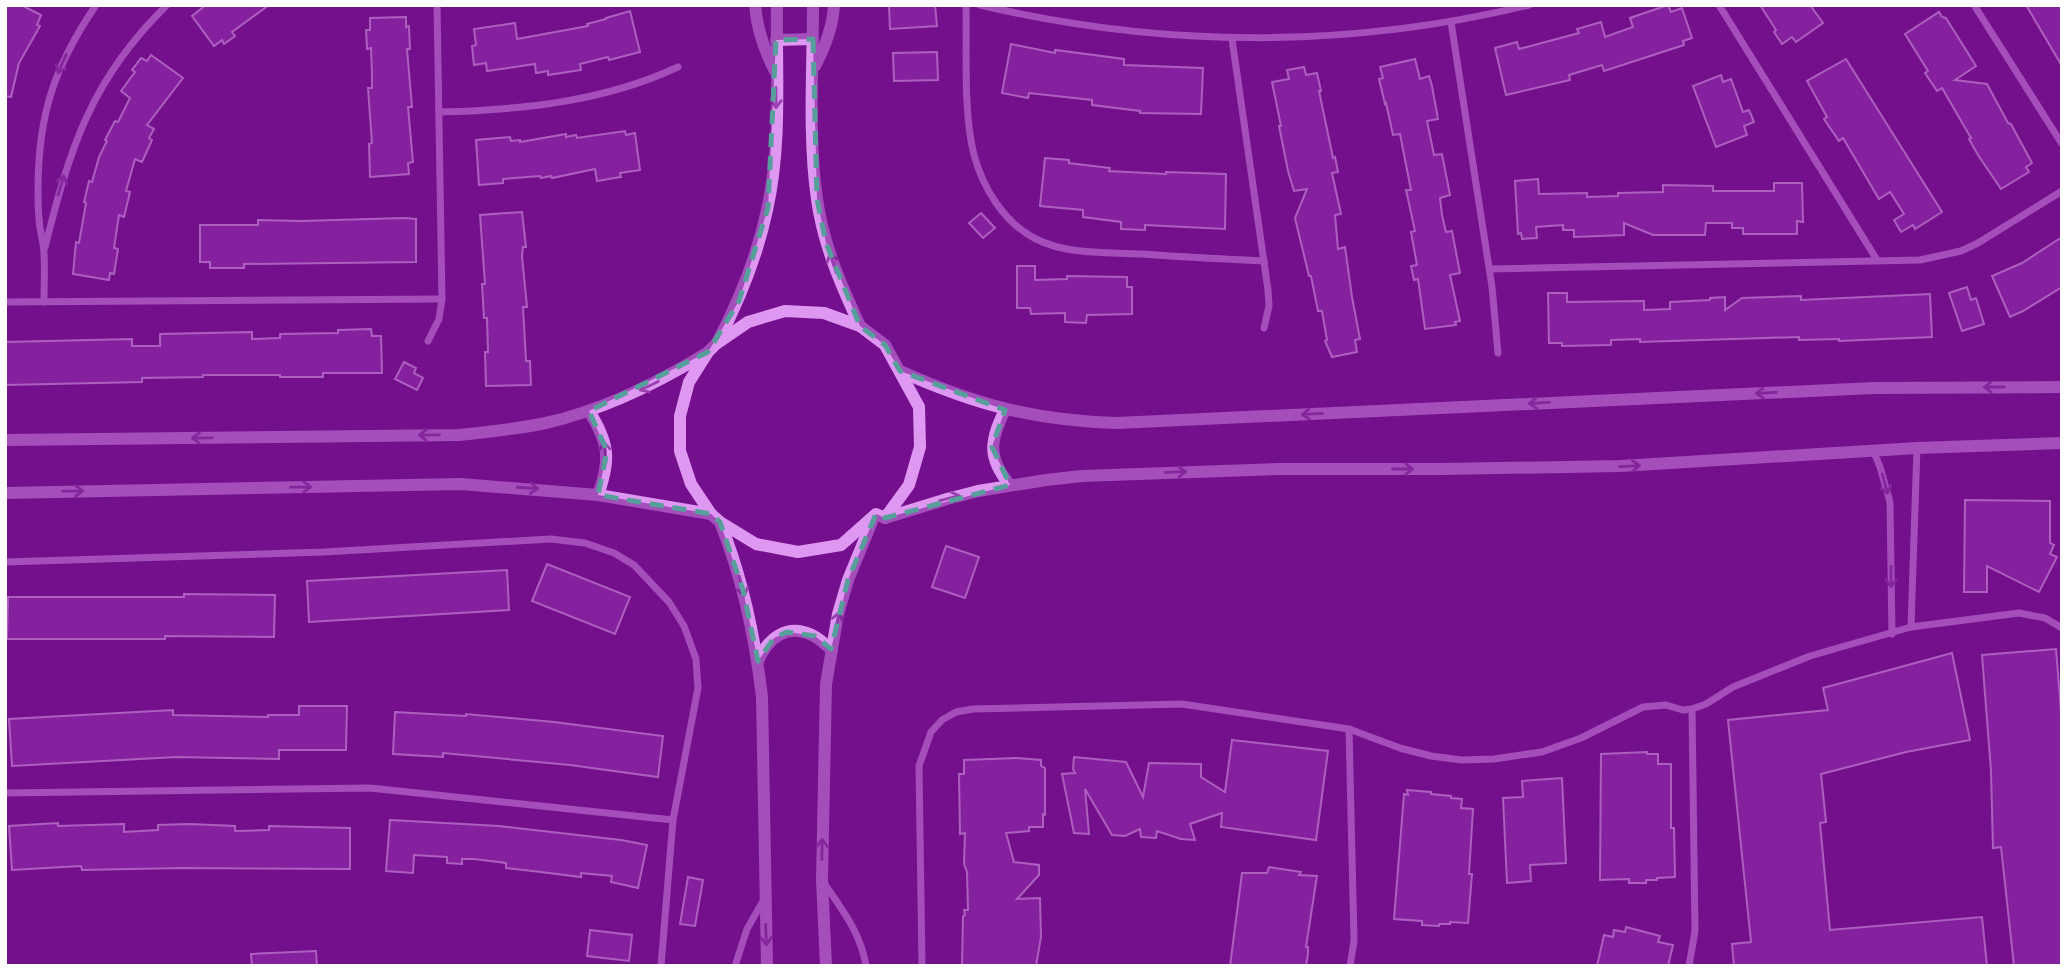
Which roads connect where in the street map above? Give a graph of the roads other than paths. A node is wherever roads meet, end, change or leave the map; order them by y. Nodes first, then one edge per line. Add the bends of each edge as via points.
1 (96, 5) edge
2 (167, 5) edge
3 (438, 5) edge
4 (755, 5) edge
5 (777, 5) edge
6 (813, 5) edge
7 (834, 5) edge
8 (966, 5) edge
9 (980, 5) edge
10 (1529, 5) edge
11 (1719, 5) edge
12 (1974, 5) edge
13 (1451, 22) junction
14 (813, 39) junction
15 (1232, 39) junction
16 (776, 40) junction
17 (678, 67) dead end
18 (813, 70) junction
19 (776, 74) junction
20 (439, 112) junction
21 (2062, 144) edge
22 (2062, 191) edge
23 (44, 251) junction
24 (1877, 260) junction
25 (1264, 261) junction
26 (1490, 269) junction
27 (442, 299) junction
28 (5, 302) edge
29 (44, 302) junction
30 (860, 326) junction
31 (1264, 328) dead end
32 (428, 341) dead end
33 (713, 348) junction
34 (1498, 353) dead end
35 (900, 371) junction
36 (2062, 387) edge
37 (1005, 410) junction
38 (589, 411) junction
39 (5, 440) edge
40 (2062, 443) edge
41 (1917, 448) junction
42 (1873, 450) junction
43 (1010, 485) junction
44 (5, 493) edge
45 (598, 495) junction
46 (880, 516) junction
47 (715, 518) junction
48 (5, 562) edge
49 (1911, 627) junction
50 (2062, 628) edge
51 (1892, 634) junction
52 (831, 649) junction
53 (758, 661) junction
54 (1692, 709) junction
55 (1349, 729) junction
56 (5, 793) edge
57 (673, 820) junction
58 (822, 880) junction
59 (765, 898) junction
60 (661, 966) edge
61 (735, 966) edge
62 (767, 966) edge
63 (826, 966) edge
64 (866, 966) edge
65 (922, 966) edge
66 (1350, 966) edge
67 (1689, 966) edge

1 -> 23 street via 48,98 38,190
23 -> 2 street via 78,134 120,58
3 - 20 street
4 - 19 street via 764,48
5 - 16 street
6 - 14 street
7 - 18 street via 826,44
8 - 25 street via 968,113 974,153 990,195 1016,225 1035,239 1082,251
9 - 15 street via 1103,28
10 - 13 street
11 - 24 street
12 - 21 street
13 - 15 street via 1335,36
13 - 26 street
14 - 16 street
14 - 18 street
15 - 25 street
16 - 19 street
17 - 20 street via 590,97 527,107
30 -> 18 street via 826,243 817,199
19 -> 33 street via 768,208 739,301
20 - 27 street
22 - 24 street via 1961,251 1920,260
23 - 29 street
24 - 26 street
25 - 31 street via 1269,306
26 - 34 street
27 - 29 street
27 - 32 street
28 - 29 street
30 - 33 street via 824,313 785,311 748,322
30 - 35 street via 885,345
33 -> 38 street via 671,375
33 - 47 street via 686,393 680,416 680,451 691,484
35 - 37 street
35 - 46 street via 919,407 920,447 909,485
36 -> 37 street via 1860,388 1117,423 1042,418
37 - 43 street via 992,447 1000,474
38 -> 39 street via 547,423 459,435
45 -> 38 street via 606,474 607,451
40 - 41 street
41 - 42 street
41 - 49 street
43 -> 42 street via 1118,474 1621,466
42 -> 51 street via 1889,502
46 -> 43 street
44 -> 45 street via 460,484
45 - 47 street
46 - 47 street via 841,545 799,552 756,544
52 -> 46 street via 848,580
47 -> 53 street via 733,555
48 - 57 street via 551,539 614,553 634,565 669,602 696,659 698,688
49 - 50 street via 2019,613 2045,618
49 - 51 street
51 - 54 street via 1810,656
52 - 53 street via 816,636 787,632 774,638
58 -> 52 street via 826,684
53 - 59 street
54 - 55 street via 1643,707 1542,752 1494,759 1431,756
54 - 67 street via 1695,930
55 - 65 street via 1182,704 973,709 942,720 930,732 919,766
55 - 66 street via 1354,941
56 - 57 street via 370,788
57 - 60 street
58 - 63 street
58 - 64 street via 854,928
59 - 61 street via 747,929
59 -> 62 street

